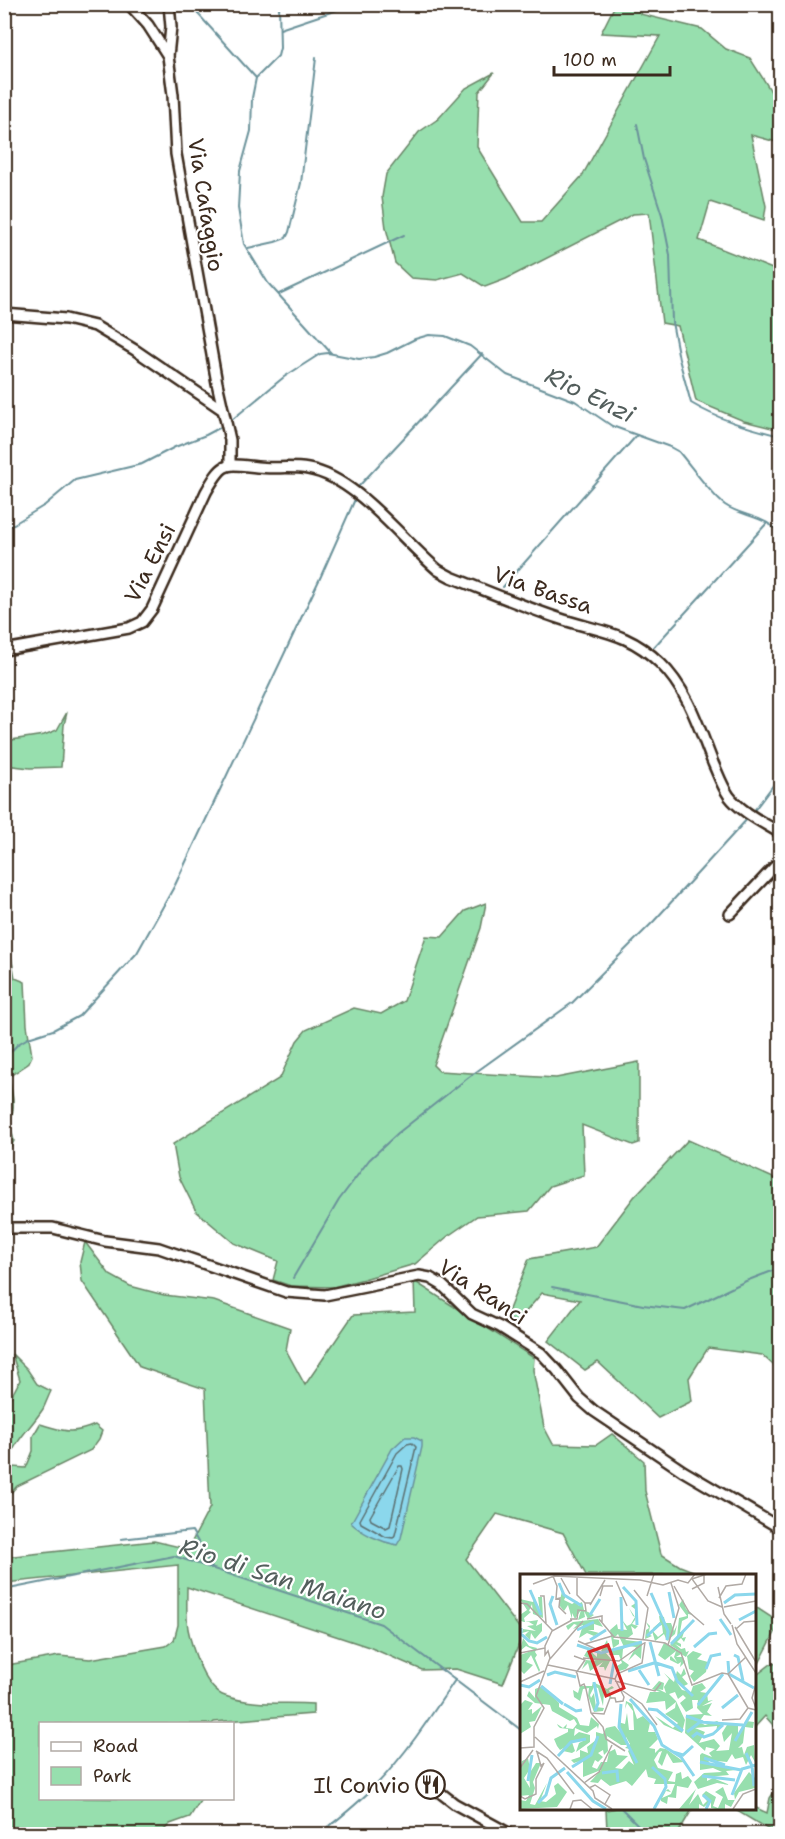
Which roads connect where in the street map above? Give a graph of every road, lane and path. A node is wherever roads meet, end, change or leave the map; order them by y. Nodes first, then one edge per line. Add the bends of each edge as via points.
1 (129, 4) edge
2 (169, 4) edge
3 (168, 56) junction
4 (4, 314) edge
5 (223, 413) junction
6 (230, 465) junction
7 (4, 650) edge
8 (780, 833) edge
9 (780, 861) edge
10 (730, 914) dead end
11 (4, 1228) edge
12 (780, 1528) edge
13 (433, 1787) dead end
14 (510, 1834) edge

1 - 3 street
2 - 3 street, Via Cafaggio
3 - 5 street, Via Cafaggio via 176,154
4 - 5 street via 95,326
5 - 6 street, Via Cafaggio via 230,440
6 - 7 street, Via Ensi via 214,478 152,609 141,622 129,628
6 - 8 street, Via Bassa via 310,469 328,475 357,494 445,574 559,618 632,640 675,680 697,719 730,797
9 - 10 street
11 - 12 street, Via Ranci via 53,1228 105,1241 159,1248 286,1292 326,1295 419,1275 430,1278 472,1314 541,1353 594,1411 683,1471
13 - 14 street via 455,1804

